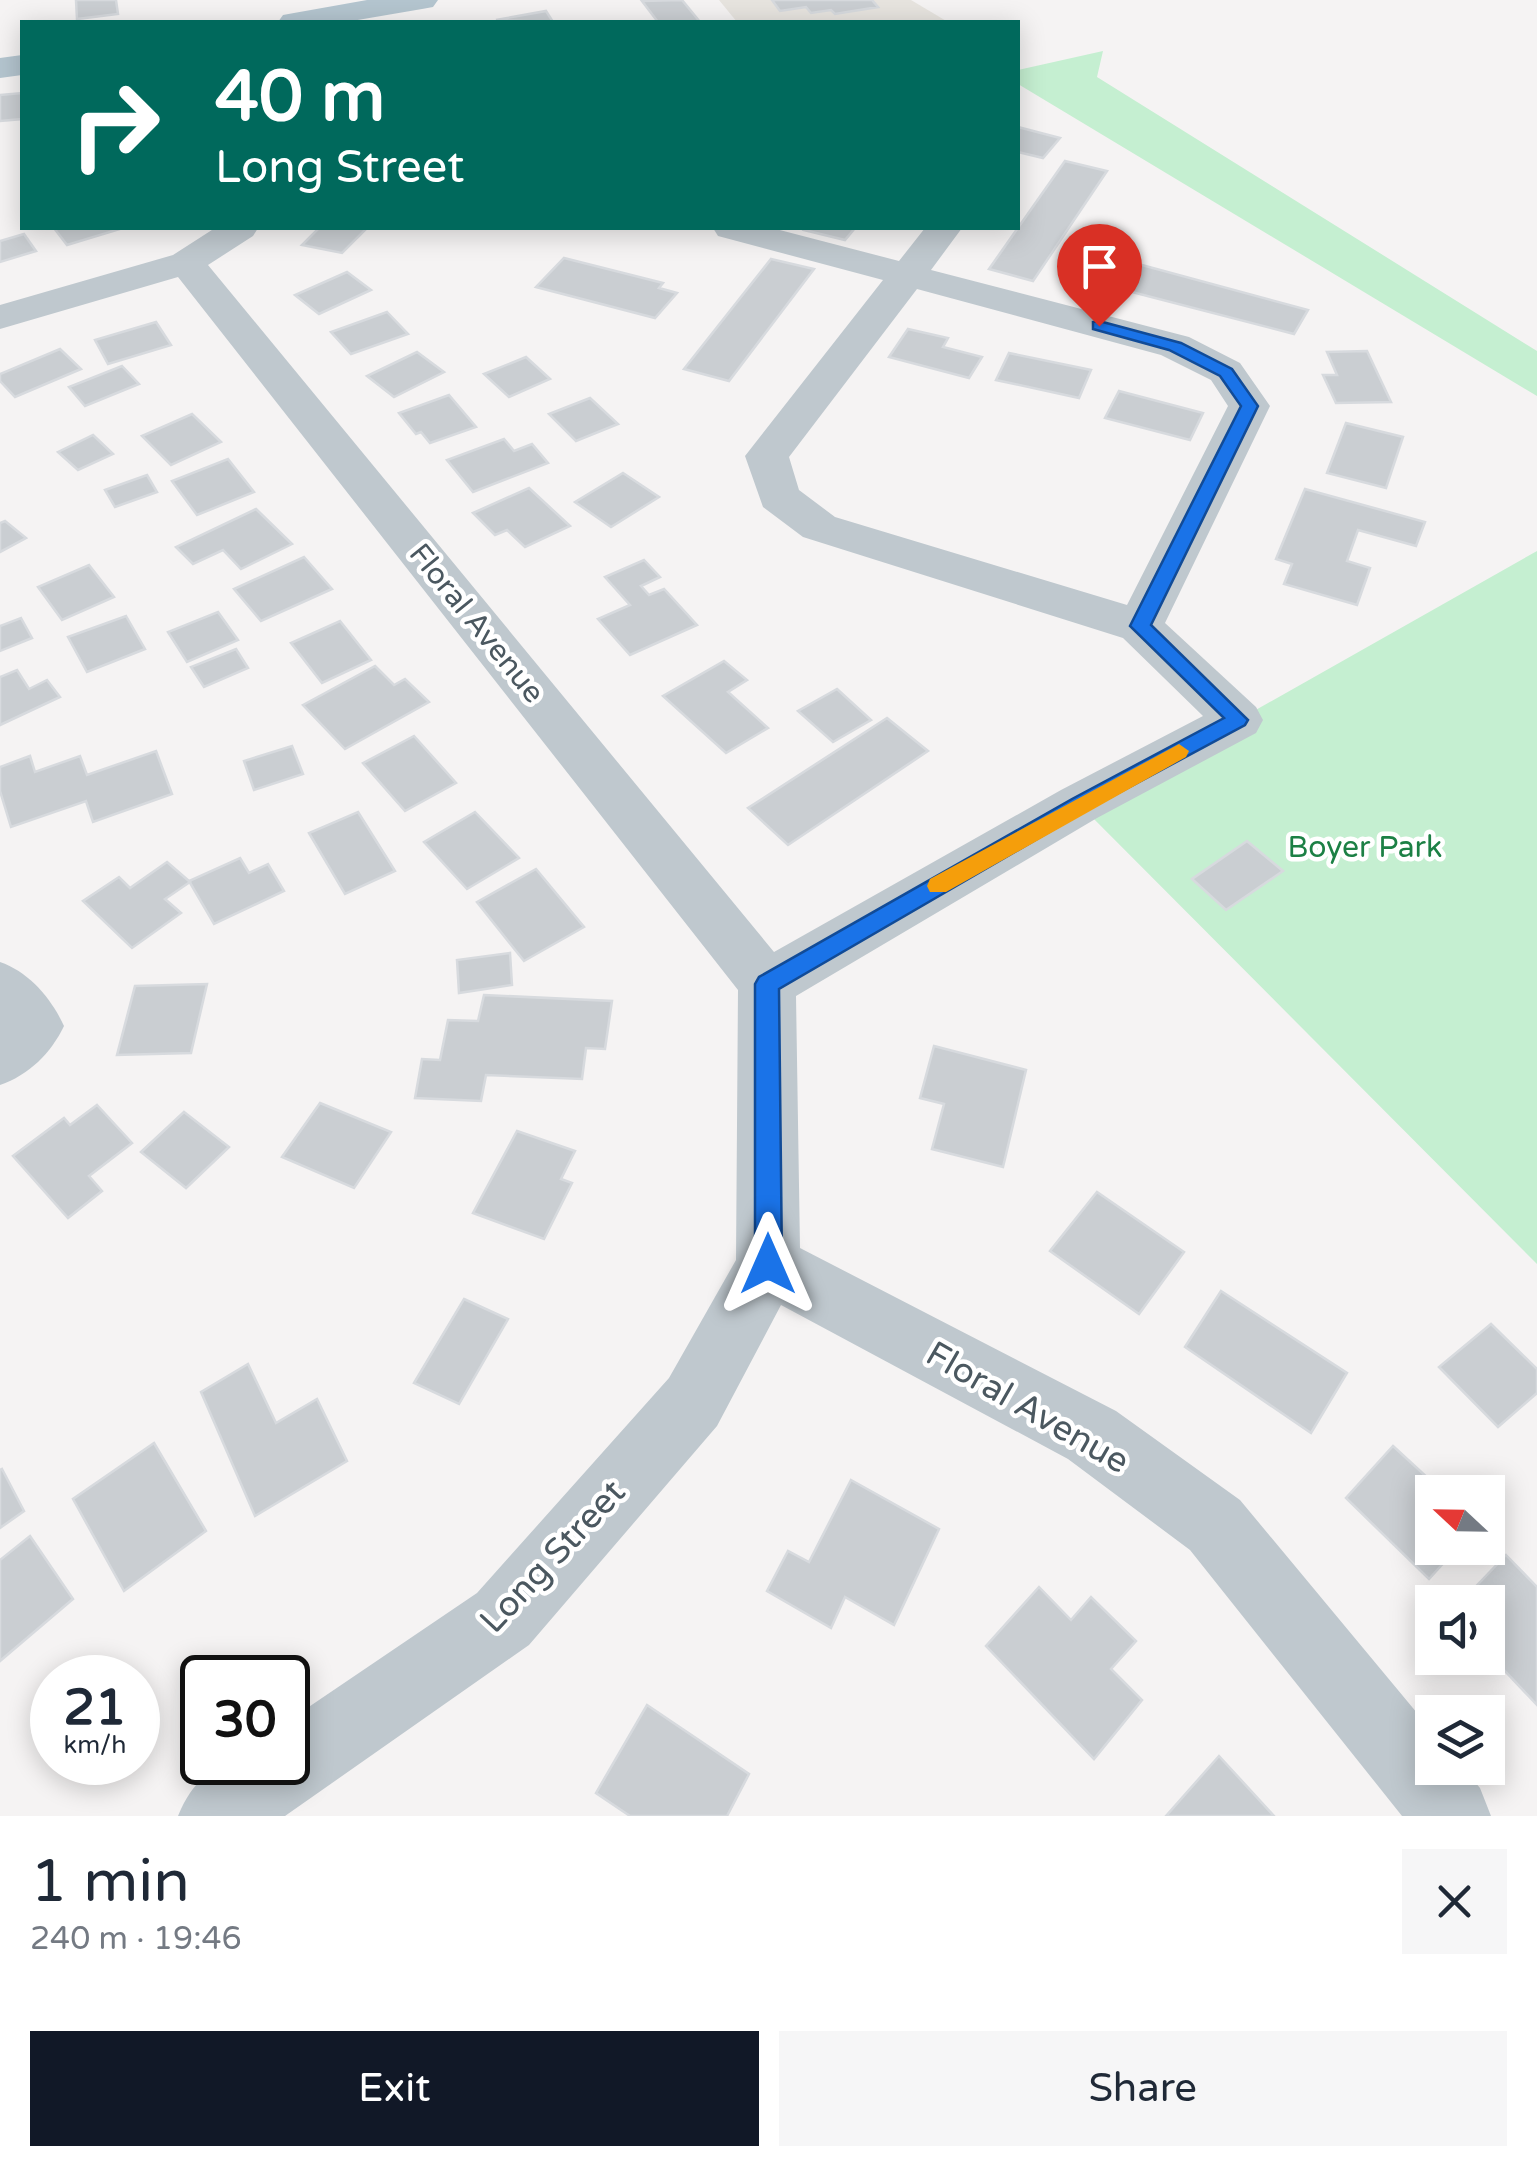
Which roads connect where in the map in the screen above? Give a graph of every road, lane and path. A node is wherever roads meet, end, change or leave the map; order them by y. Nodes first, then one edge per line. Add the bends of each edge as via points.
1 (422, 0) edge
2 (306, 20) edge
3 (237, 230) edge
4 (739, 230) edge
5 (942, 230) edge
6 (186, 263) junction
7 (908, 274) junction
8 (0, 316) edge
9 (1140, 626) junction
10 (767, 984) junction
11 (0, 986) edge
12 (0, 1060) edge
13 (768, 1264) junction
14 (217, 1816) edge
15 (1452, 1816) edge

1 - 2 main road
3 - 6 street
4 - 7 street
5 - 7 street
6 - 8 street
6 - 10 street, Floral Avenue
7 - 9 street via 1175,346 1226,372 1249,406
7 - 9 street via 767,456 778,496 819,527
9 - 10 street via 1238,720
10 - 13 street
11 - 12 street via 35,1026
13 - 14 street, Long Street via 693,1402 502,1619
13 - 15 street, Floral Avenue via 1092,1435 1215,1526

